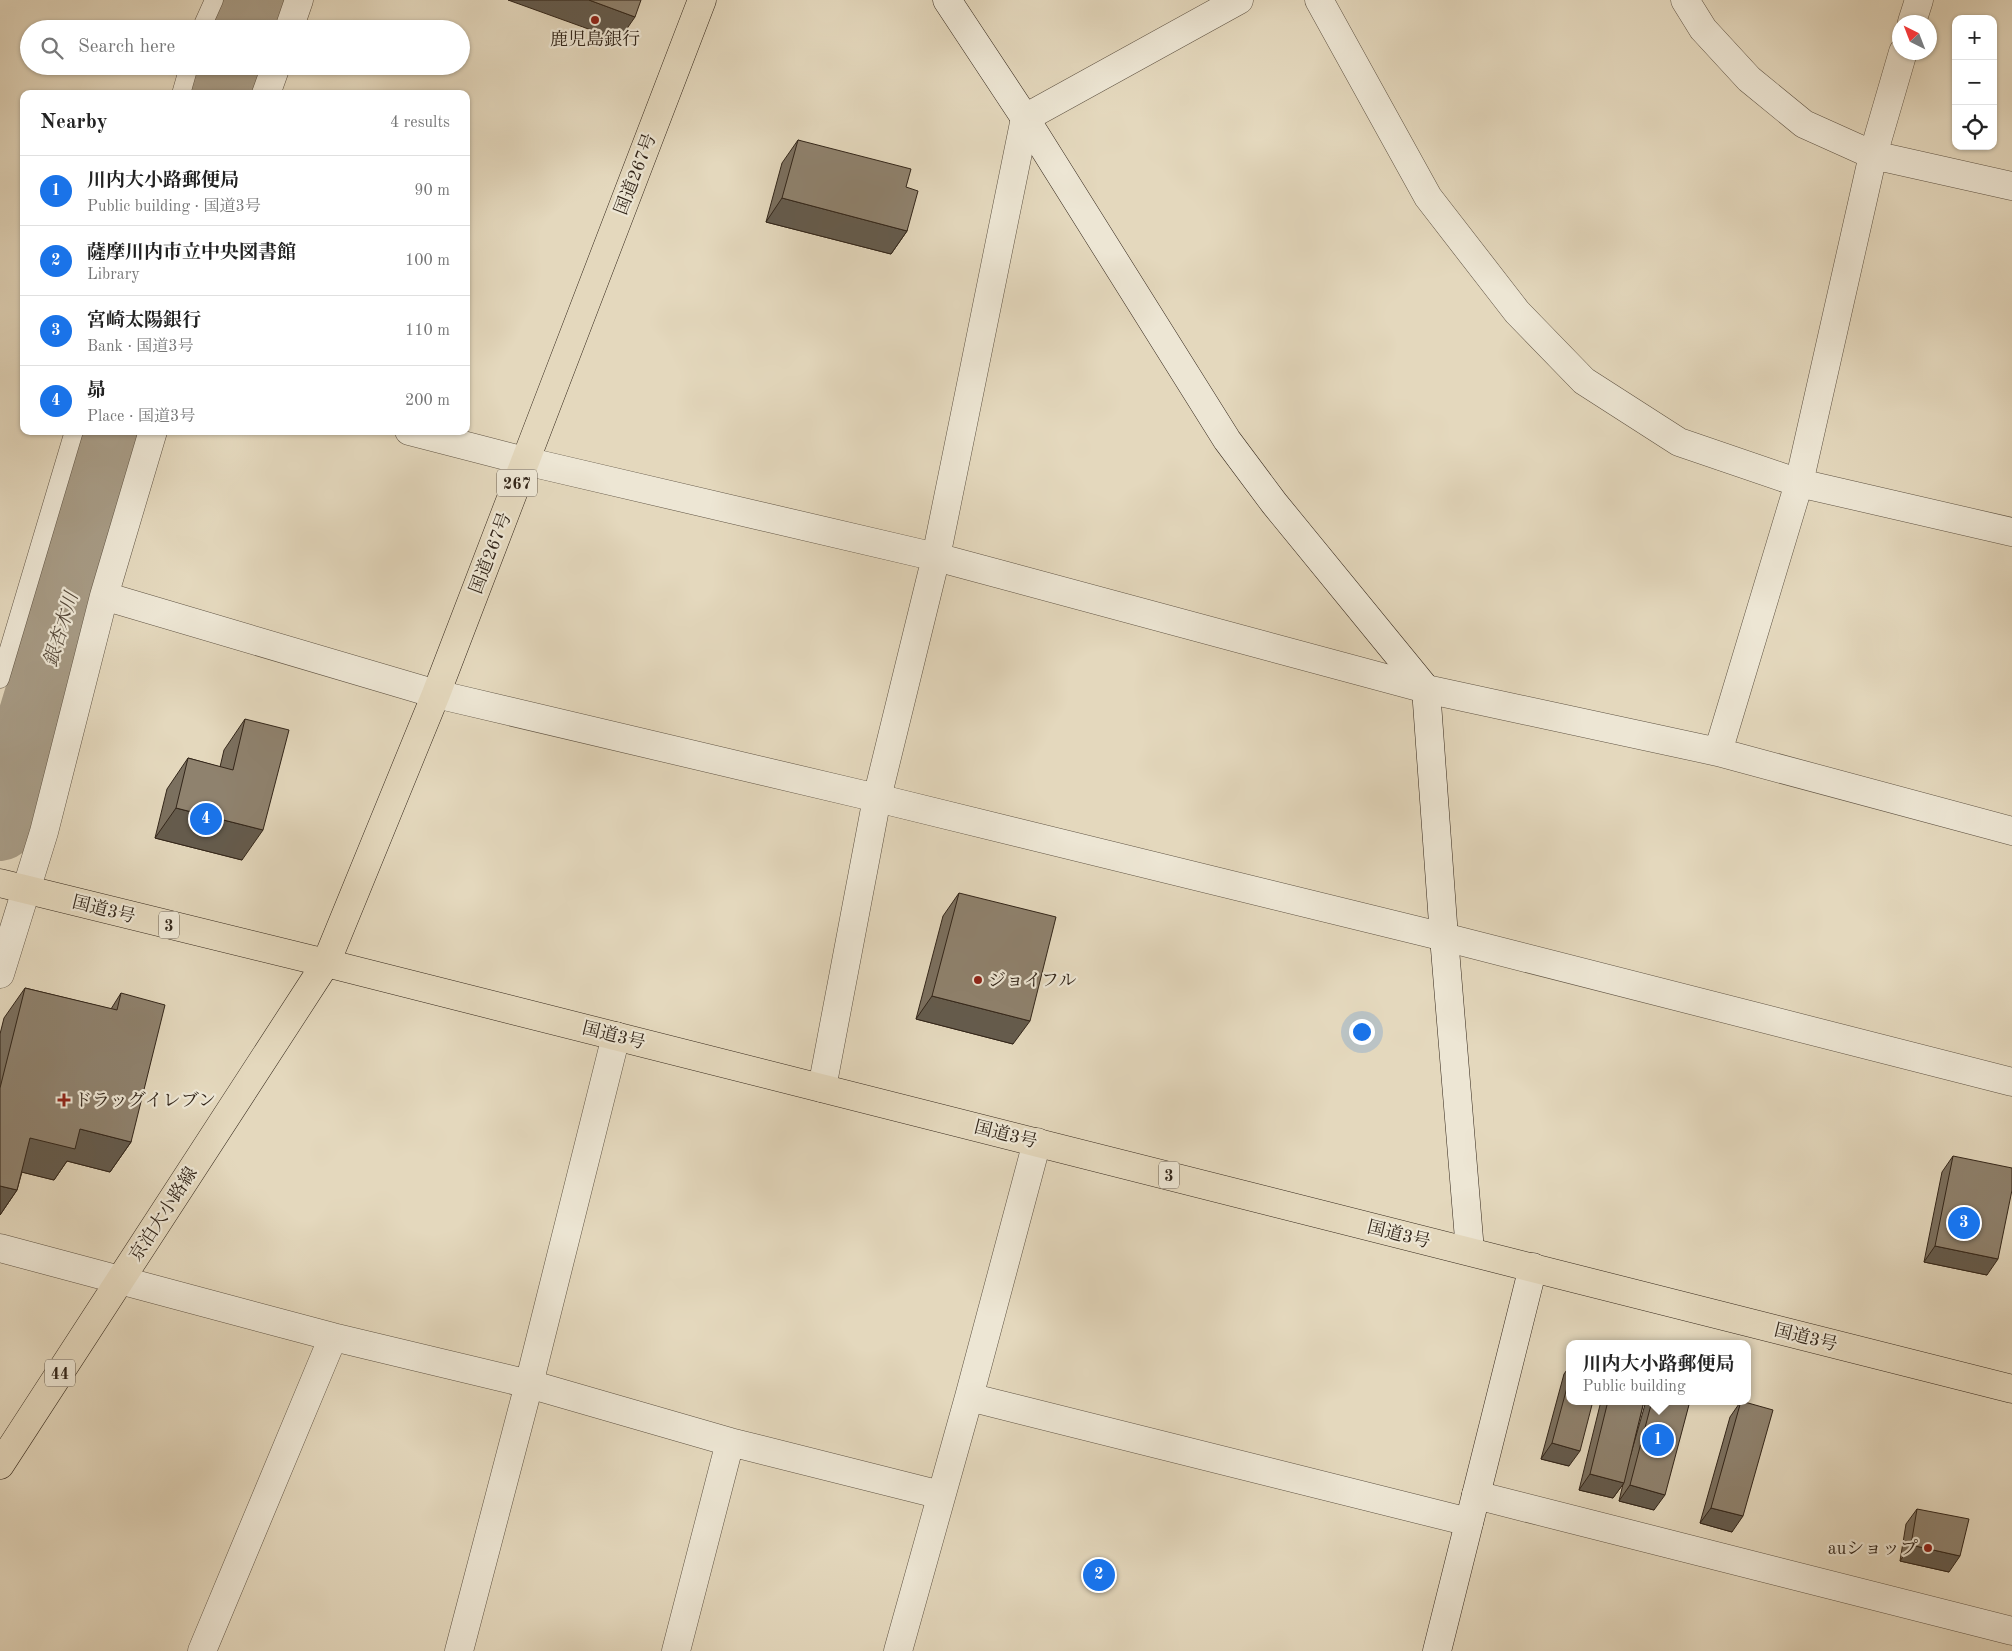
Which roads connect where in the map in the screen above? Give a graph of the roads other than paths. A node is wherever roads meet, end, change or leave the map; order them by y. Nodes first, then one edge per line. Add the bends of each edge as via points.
1 (214, 0) edge
2 (299, 0) edge
3 (702, 0) edge
4 (946, 0) edge
5 (1239, 0) edge
6 (1319, 0) edge
7 (1685, 0) edge
8 (1919, 0) edge
9 (1914, 15) edge
10 (205, 20) edge
11 (292, 20) edge
12 (1901, 60) edge
13 (186, 75) edge
14 (273, 75) edge
15 (181, 90) edge
16 (267, 90) edge
17 (1025, 118) junction
18 (1873, 155) junction
19 (2012, 186) edge
20 (73, 435) edge
21 (152, 435) edge
22 (425, 435) edge
23 (526, 461) junction
24 (1799, 483) junction
25 (2012, 532) edge
26 (936, 557) junction
27 (104, 596) junction
28 (0, 679) edge
29 (1426, 689) junction
30 (436, 694) junction
31 (1718, 752) junction
32 (877, 798) junction
33 (2012, 831) edge
34 (13, 886) edge
35 (1444, 937) junction
36 (326, 963) junction
37 (0, 974) edge
38 (616, 1036) junction
39 (2012, 1082) edge
40 (822, 1088) junction
41 (1037, 1142) junction
42 (0, 1248) edge
43 (1470, 1252) junction
44 (1533, 1267) junction
45 (120, 1280) junction
46 (333, 1337) junction
47 (529, 1384) junction
48 (2012, 1388) edge
49 (970, 1397) junction
50 (730, 1442) junction
51 (0, 1465) edge
52 (941, 1495) junction
53 (1476, 1495) junction
54 (1469, 1522) junction
55 (2012, 1631) edge
56 (202, 1651) edge
57 (459, 1651) edge
58 (676, 1651) edge
59 (898, 1651) edge
60 (1437, 1651) edge

1 - 10 lane
2 - 11 street
3 - 23 main road, 国道267号 / 267
4 - 17 street
5 - 17 street
6 - 24 street via 1428,197 1517,312 1584,381 1679,442
7 - 18 street via 1703,29 1749,79 1804,124
8 - 9 street
12 - 18 street
13 - 15 lane
14 - 16 street
17 - 26 street
17 - 29 street via 1227,440 1274,503
18 - 19 street
18 - 24 street
20 - 28 lane
21 - 27 street
22 - 23 street
23 - 26 street
23 - 30 main road, 国道267号 / 267
24 - 25 street
24 - 31 street
26 - 29 street
26 - 32 street
27 - 30 street
27 - 34 street via 44,832
29 - 31 street
29 - 35 street
30 - 32 street
30 - 36 main road, 国道267号 / 267
31 - 33 street
32 - 35 street
32 - 40 street
34 - 36 main road, 国道3号 / 3
34 - 37 street
35 - 39 street
35 - 43 street
36 - 38 main road, 国道3号 / 3
36 - 45 main road, 京泊大小路線 / 44
38 - 40 main road, 国道3号 / 3
38 - 47 street
40 - 41 main road, 国道3号 / 3
41 - 43 main road, 国道3号 / 3
41 - 49 street
42 - 45 street
43 - 44 main road, 国道3号 / 3
44 - 48 main road, 国道3号 / 3
44 - 53 street
45 - 46 street
45 - 51 main road, 京泊大小路線 / 44
46 - 47 street
46 - 56 street
47 - 50 street
47 - 57 street
49 - 52 street
49 - 54 street
50 - 52 street
50 - 58 street
52 - 59 street
53 - 54 street
53 - 55 street
54 - 60 street

